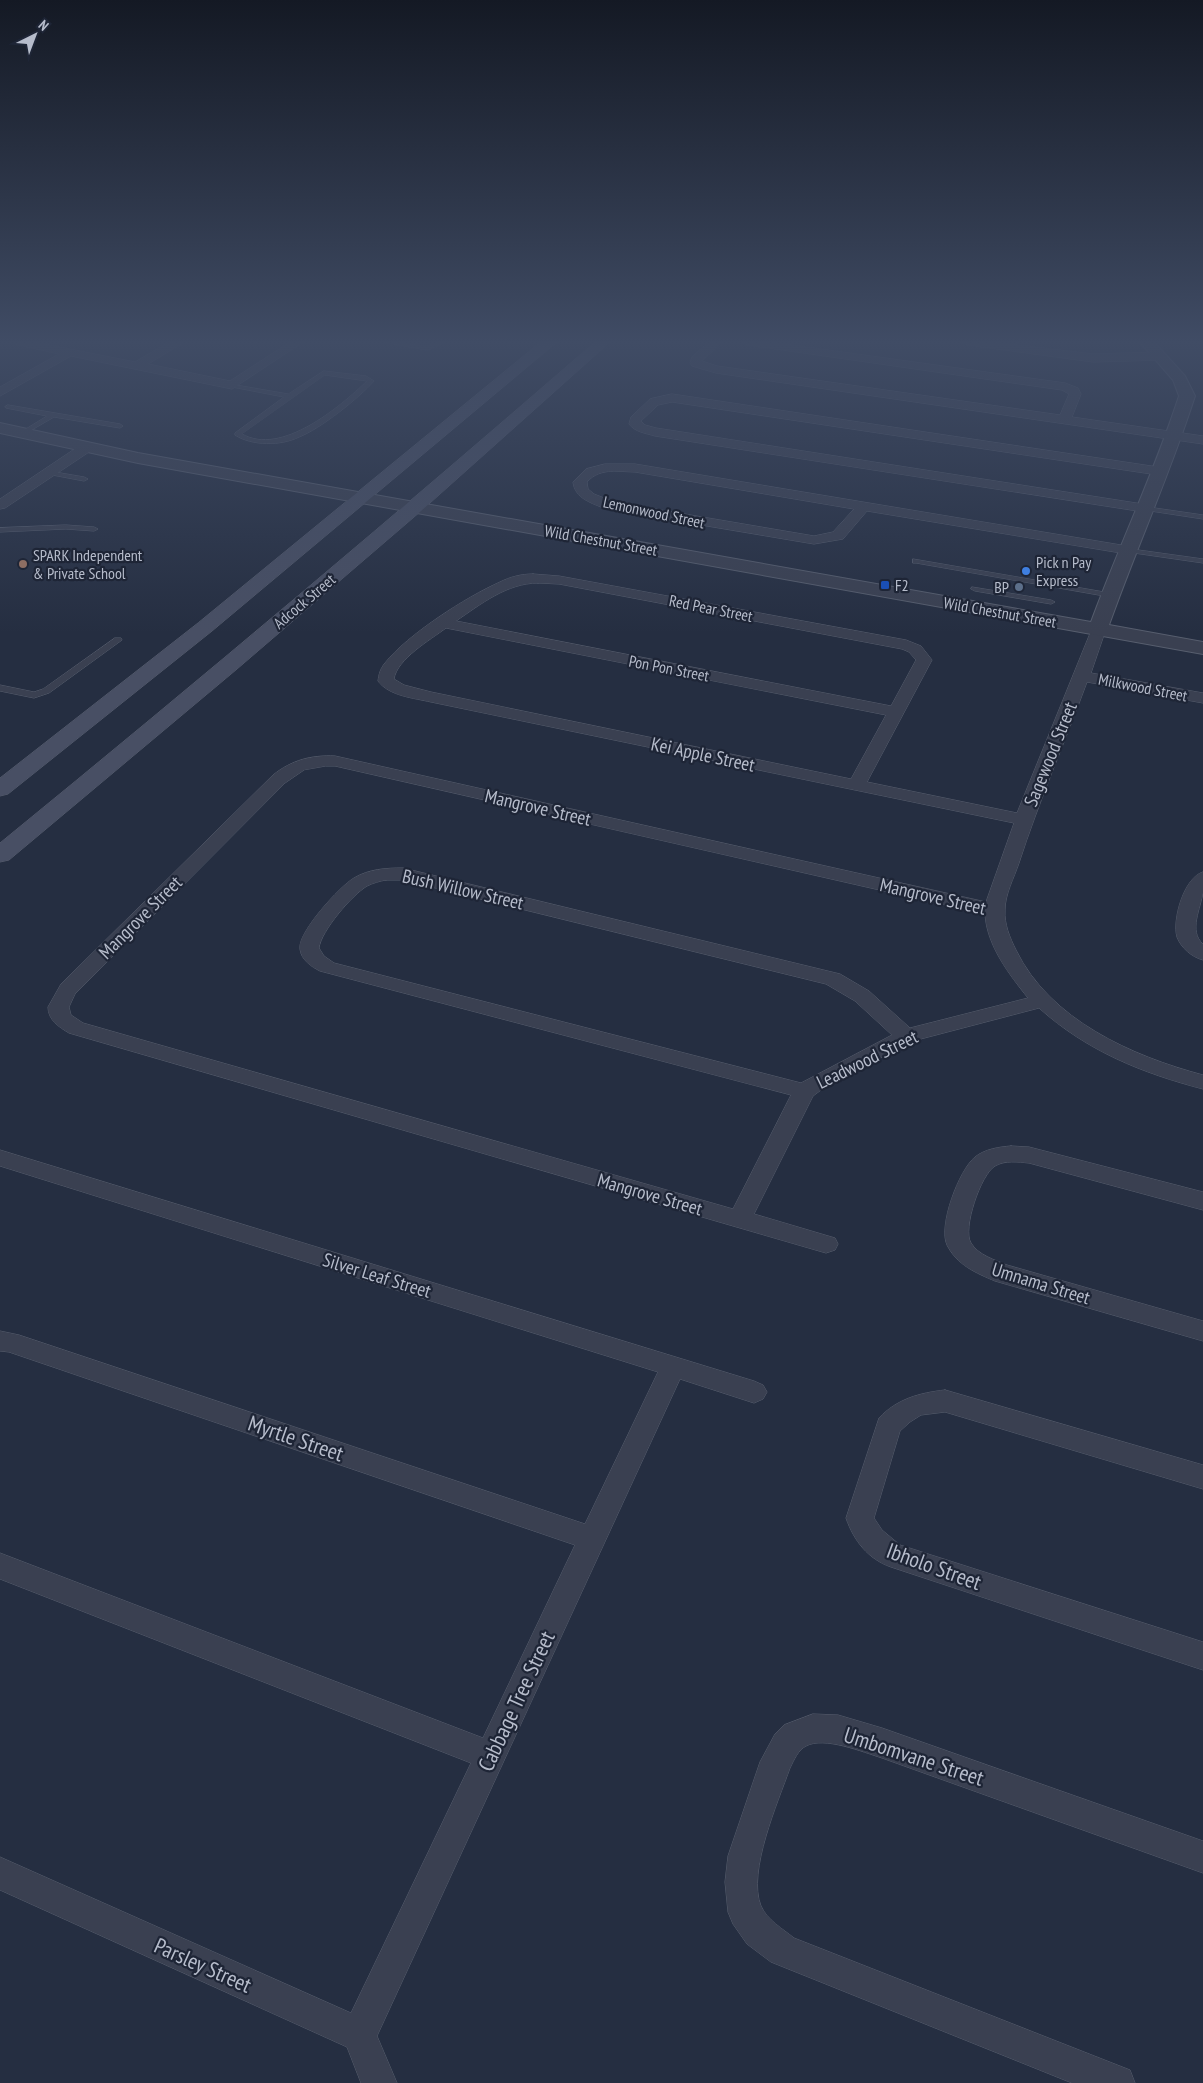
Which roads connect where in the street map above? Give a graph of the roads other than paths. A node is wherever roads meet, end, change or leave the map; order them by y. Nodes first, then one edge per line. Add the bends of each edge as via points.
1 (51, 439) edge
2 (256, 439) edge
3 (277, 439) edge
4 (433, 439) edge
5 (492, 439) edge
6 (701, 439) edge
7 (946, 439) edge
8 (1173, 439) edge
9 (87, 447) junction
10 (1158, 471) junction
11 (49, 473) junction
12 (84, 479) dead end
13 (362, 498) junction
14 (2, 502) edge
15 (864, 506) junction
16 (415, 507) junction
17 (1144, 508) junction
18 (1203, 517) edge
19 (94, 529) dead end
20 (0, 530) edge
21 (1126, 550) junction
22 (916, 561) dead end
23 (1203, 561) edge
24 (983, 573) junction
25 (1058, 586) junction
26 (975, 589) junction
27 (1110, 595) junction
28 (1050, 602) junction
29 (967, 606) junction
30 (1042, 619) junction
31 (443, 623) junction
32 (1098, 629) junction
33 (118, 640) dead end
34 (1203, 648) edge
35 (1083, 676) junction
36 (386, 680) joint
37 (0, 688) edge
38 (1203, 698) edge
39 (895, 712) junction
40 (856, 786) junction
41 (0, 789) edge
42 (1023, 820) junction
43 (0, 855) edge
44 (1203, 878) edge
45 (995, 910) junction
46 (1203, 954) edge
47 (1042, 1001) junction
48 (906, 1036) junction
49 (1203, 1082) edge
50 (804, 1091) junction
51 (0, 1158) edge
52 (1203, 1201) edge
53 (739, 1220) junction
54 (826, 1244) dead end
55 (1203, 1330) edge
56 (0, 1341) edge
57 (673, 1366) junction
58 (754, 1392) dead end
59 (1203, 1477) edge
60 (592, 1538) junction
61 (0, 1566) edge
62 (1203, 1656) edge
63 (490, 1756) junction
64 (1203, 1857) edge
65 (0, 1873) edge
66 (359, 2036) junction
67 (379, 2083) edge
68 (1117, 2083) edge

1 - 9 street, Wild Chestnut Street
2 - 3 lane
4 - 13 main road
5 - 16 main road, Adcock Street
6 - 17 street
7 - 10 street
8 - 10 street, Sagewood Street
9 - 11 street
9 - 13 street, Wild Chestnut Street
10 - 17 street, Sagewood Street
11 - 12 lane
11 - 14 street
13 - 16 street, Wild Chestnut Street
13 - 41 main road
15 - 15 street, Lemonwood Street via 628,468 600,469 590,472 580,482 581,490 589,497 611,506 814,540 838,536
15 - 21 street, Lemonwood Street
16 - 29 street, Wild Chestnut Street
16 - 43 main road, Adcock Street
17 - 18 lane
17 - 21 street, Sagewood Street
19 - 20 lane
21 - 23 lane
21 - 27 street, Sagewood Street
22 - 24 lane
24 - 25 lane
24 - 26 lane
25 - 27 lane
25 - 28 lane
26 - 28 lane
26 - 29 lane
27 - 32 street, Sagewood Street
28 - 30 lane
29 - 30 street, Wild Chestnut Street
30 - 32 street, Wild Chestnut Street
31 - 36 street, Red Pear Street via 390,666
31 - 39 street, Pon Pon Street
31 - 39 street, Red Pear Street via 508,584 545,578 897,642 915,649 924,660
32 - 34 street, Wild Chestnut Street
32 - 35 street, Sagewood Street
33 - 37 lane via 34,695
35 - 38 street, Milkwood Street
35 - 42 street, Sagewood Street
36 - 40 street, Kei Apple Street via 398,689 431,697
39 - 40 street, Red Pear Street
40 - 42 street, Kei Apple Street
42 - 45 street, Sagewood Street
44 - 46 street via 1194,888 1185,927 1187,939
45 - 47 street via 1004,947
45 - 53 street, Mangrove Street via 322,760 298,764 279,779 68,989 57,1010 59,1016 76,1028
47 - 48 street, Leadwood Street
47 - 49 street via 1112,1049 1145,1065
48 - 50 street, Leadwood Street via 841,1068
48 - 50 street, Bush Willow Street via 862,996 833,979 403,874 385,873 362,880 309,942 310,954 327,967
50 - 53 street, Leadwood Street
51 - 57 street, Silver Leaf Street
52 - 55 street, Umnama Street via 1028,1155 995,1155 979,1166 974,1174 956,1236 960,1247 985,1267
53 - 54 street, Mangrove Street
56 - 60 street, Myrtle Street
57 - 58 street, Silver Leaf Street
57 - 60 street, Cabbage Tree Street
59 - 62 street, Ibholo Street via 944,1401 928,1402 913,1405 896,1416 888,1426 860,1518 863,1530 891,1555
60 - 63 street, Cabbage Tree Street
61 - 63 street
63 - 66 street, Cabbage Tree Street
64 - 68 street, Umbomvane Street via 838,1730 813,1729 796,1736 786,1744 776,1762 744,1856 741,1882 745,1912 759,1932 783,1950
65 - 66 street, Parsley Street
66 - 67 street

